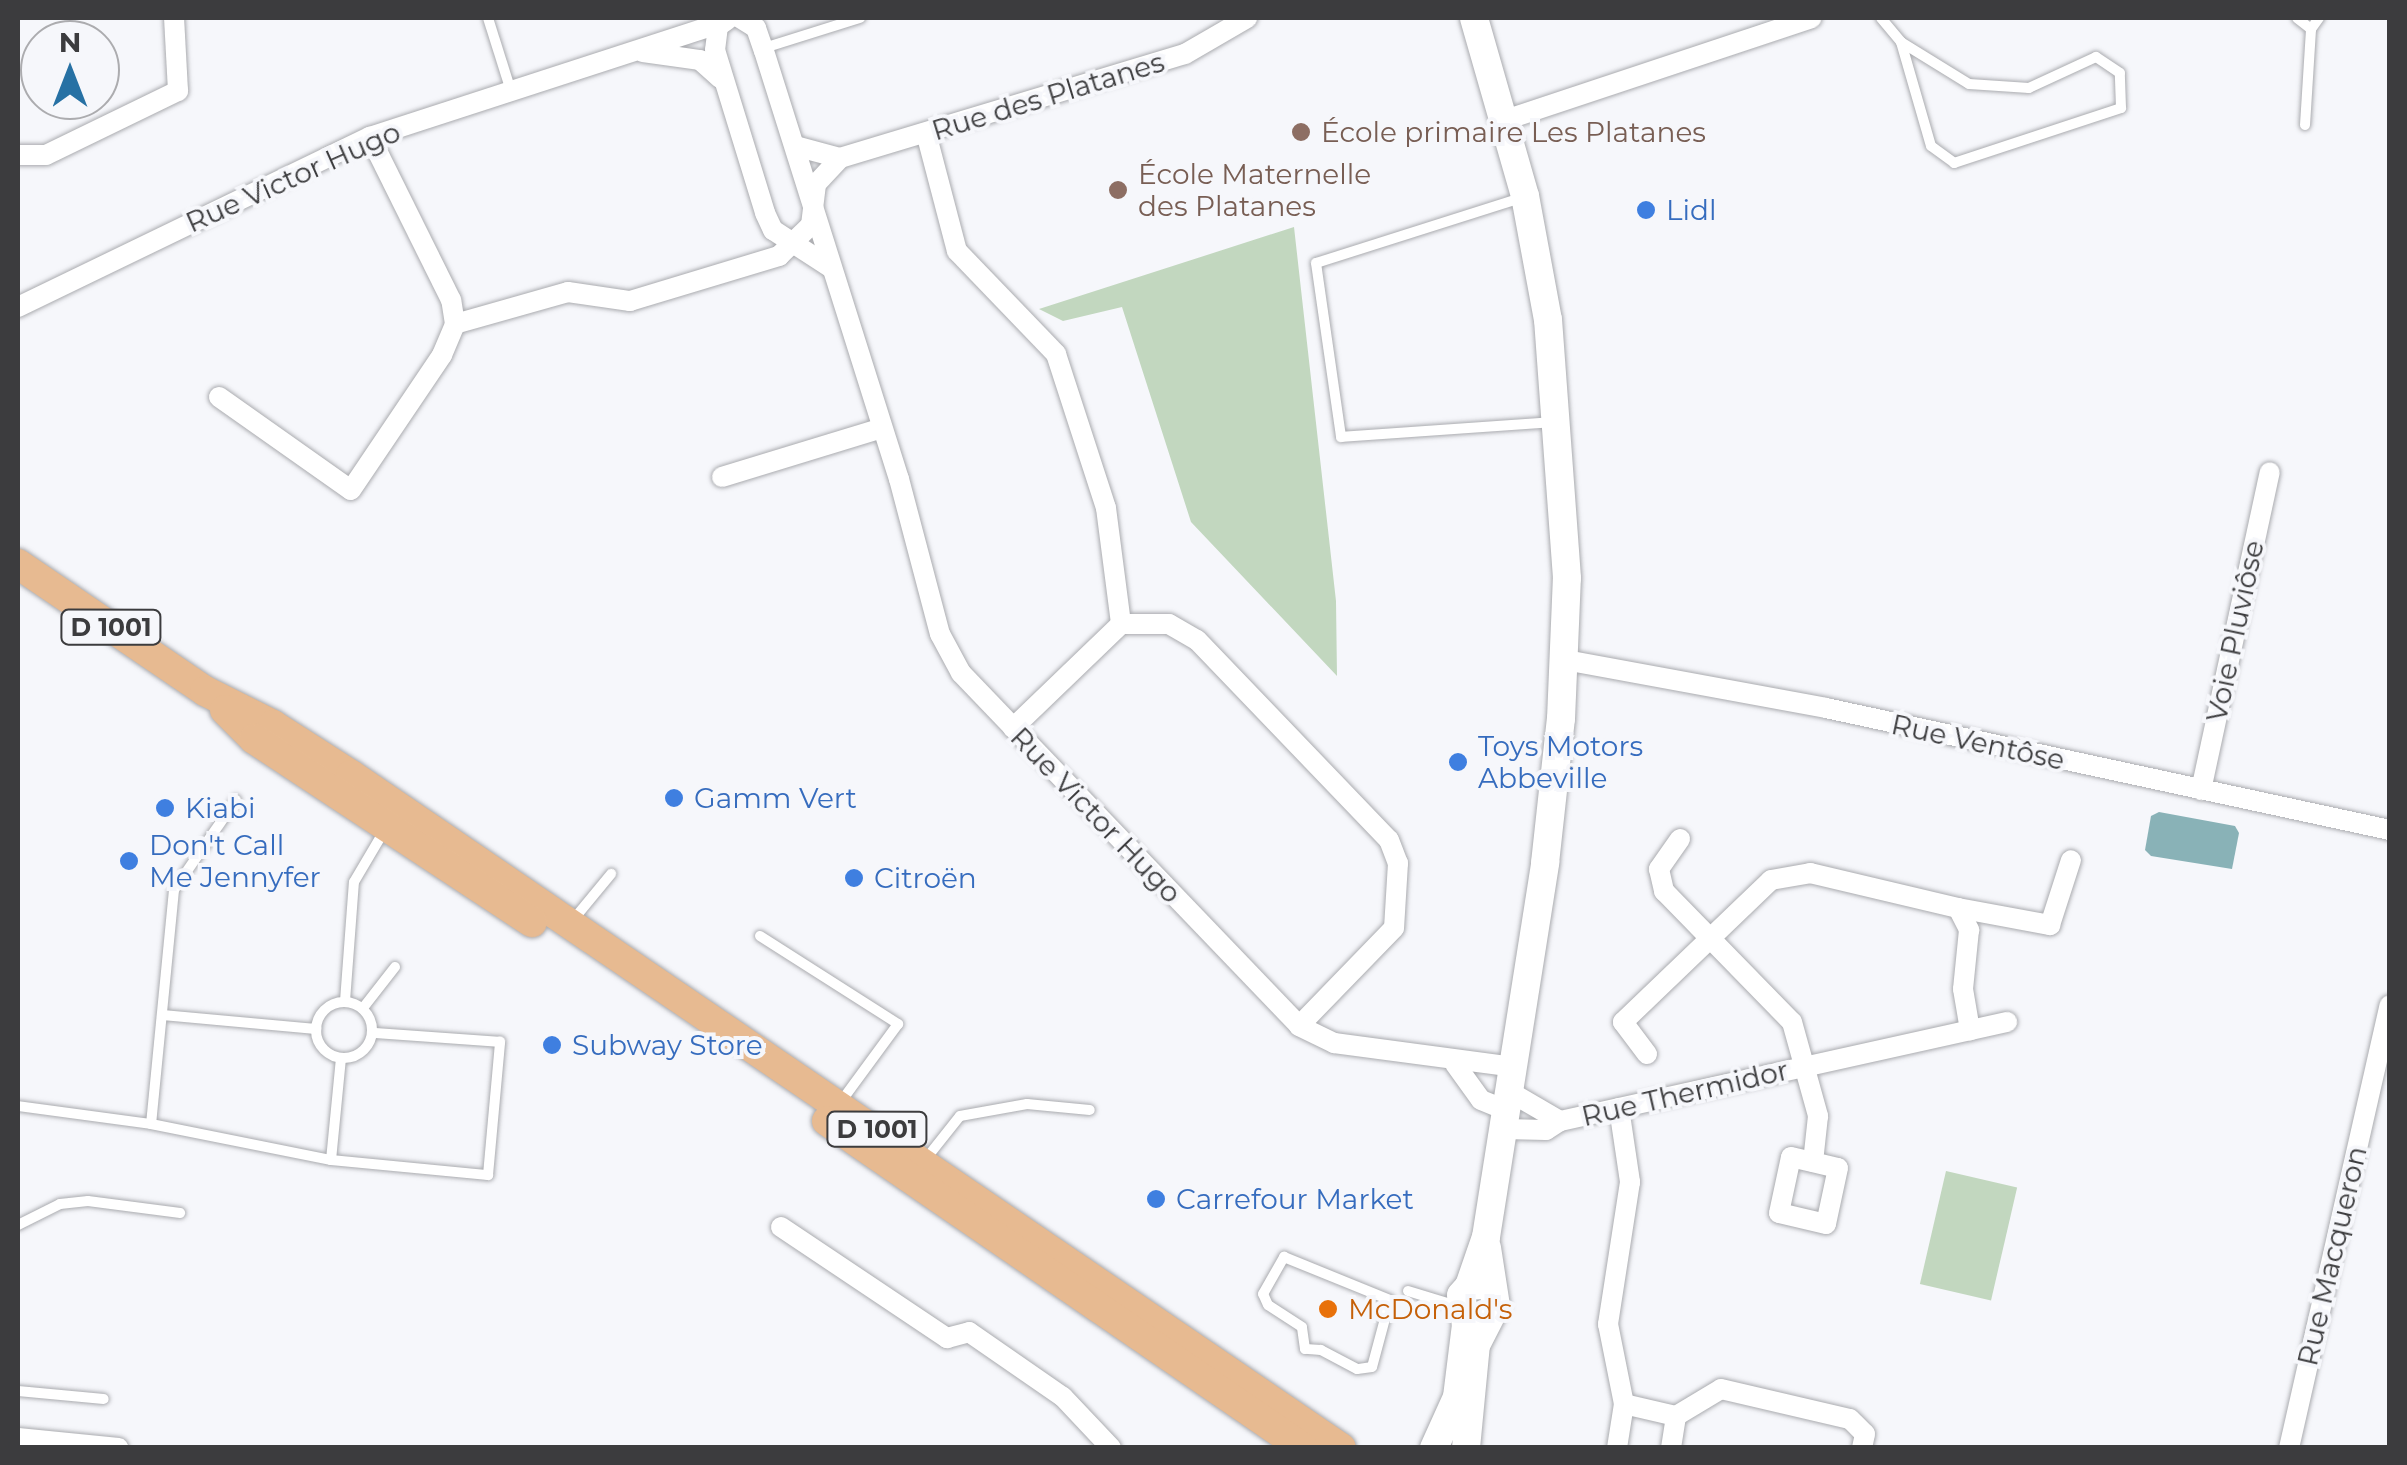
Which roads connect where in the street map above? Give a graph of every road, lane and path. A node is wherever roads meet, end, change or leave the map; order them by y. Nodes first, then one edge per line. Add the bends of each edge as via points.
1 (174, 18) edge
2 (488, 18) edge
3 (860, 18) edge
4 (1247, 18) edge
5 (1474, 18) edge
6 (1811, 18) edge
7 (1882, 18) edge
8 (2297, 18) edge
9 (2318, 18) edge
10 (732, 19) edge
11 (2311, 30) junction
12 (1901, 42) junction
13 (763, 48) junction
14 (636, 52) junction
15 (725, 86) junction
16 (511, 92) junction
17 (1506, 120) junction
18 (2304, 125) dead end
19 (926, 133) junction
20 (370, 137) junction
21 (795, 146) junction
22 (18, 155) edge
23 (840, 158) junction
24 (1525, 196) junction
25 (812, 203) junction
26 (789, 236) junction
27 (830, 267) junction
28 (19, 303) edge
29 (454, 324) junction
30 (219, 397) dead end
31 (1559, 422) junction
32 (882, 428) junction
33 (2270, 472) dead end
34 (722, 478) dead end
35 (18, 564) edge
36 (1121, 624) junction
37 (1565, 660) junction
38 (1014, 728) junction
39 (2201, 790) junction
40 (236, 800) dead end
41 (397, 821) junction
42 (2390, 830) edge
43 (1680, 840) dead end
44 (2071, 860) dead end
45 (610, 874) dead end
46 (1958, 908) junction
47 (569, 925) junction
48 (1707, 935) junction
49 (760, 936) dead end
50 (395, 967) dead end
51 (345, 1002) junction
52 (2390, 1005) edge
53 (363, 1008) junction
54 (162, 1015) junction
55 (2007, 1022) dead end
56 (1300, 1026) junction
57 (316, 1029) junction
58 (1970, 1030) junction
59 (373, 1033) junction
60 (1647, 1054) dead end
61 (340, 1058) junction
62 (1455, 1064) junction
63 (1809, 1066) junction
64 (1508, 1099) junction
65 (840, 1104) junction
66 (18, 1106) edge
67 (1619, 1108) junction
68 (1090, 1110) dead end
69 (1560, 1121) junction
70 (151, 1124) junction
71 (331, 1160) junction
72 (924, 1161) junction
73 (1812, 1162) dead end
74 (180, 1213) dead end
75 (18, 1224) edge
76 (781, 1227) dead end
77 (1408, 1290) dead end
78 (1467, 1300) junction
79 (1305, 1349) joint
80 (18, 1391) edge
81 (104, 1399) dead end
82 (1624, 1404) junction
83 (1676, 1416) junction
84 (18, 1438) edge
85 (119, 1448) edge
86 (1111, 1448) edge
87 (1303, 1448) edge
88 (1341, 1448) edge
89 (1434, 1448) edge
90 (1466, 1448) edge
91 (1617, 1448) edge
92 (1671, 1448) edge
93 (1862, 1448) edge
94 (2289, 1448) edge

1 - 22 street via 178,91 46,155
2 - 16 lane
3 - 13 lane
4 - 19 street, Rue des Platanes via 1185,54
5 - 17 street
6 - 17 street
7 - 12 lane
8 - 11 lane
9 - 11 lane
10 - 13 street, Rue Victor Hugo via 756,28
10 - 14 street, Rue Victor Hugo
10 - 15 street via 714,50
11 - 18 lane
12 - 12 lane via 1931,146 1954,163 2121,108 2120,74 2096,57 2029,88 1969,84
13 - 21 street, Rue Victor Hugo
14 - 15 street, Rue Victor Hugo via 700,60
14 - 16 street, Rue Victor Hugo
15 - 26 street
16 - 20 street, Rue Victor Hugo
17 - 24 street
19 - 23 street, Rue des Platanes
19 - 36 street via 957,251 1056,354 1106,508
20 - 28 street, Rue Victor Hugo
20 - 29 street via 450,300
21 - 23 street
21 - 25 street, Rue Victor Hugo
23 - 25 street via 816,184
24 - 31 street
24 - 31 lane via 1316,264 1342,437
25 - 26 street
25 - 27 street, Rue Victor Hugo
26 - 27 street
26 - 29 street via 762,259 630,301 568,292
27 - 32 street, Rue Victor Hugo
29 - 30 street via 442,355 351,490
31 - 37 street
32 - 34 street
32 - 38 street, Rue Victor Hugo via 948,655
33 - 39 street, Voie Pluviôse
35 - 41 main road, D 1001 via 205,691 286,732
36 - 38 street
36 - 56 street via 1170,624 1197,640 1396,852 1394,928
37 - 39 street, Rue Ventôse via 1612,664
37 - 64 street via 1549,830
38 - 56 street, Rue Victor Hugo
39 - 42 street, Rue Ventôse
40 - 54 lane via 174,890
41 - 47 main road, D 1001
41 - 51 lane via 354,882
41 - 87 main road, D 1001
43 - 48 street via 1659,868 1664,890
44 - 46 street via 2050,925
45 - 47 lane
46 - 48 street via 1810,872 1771,880
46 - 58 street via 1969,930 1963,989
47 - 65 main road, D 1001
48 - 60 street via 1623,1022
48 - 63 street via 1792,1022
49 - 65 lane via 898,1024
50 - 53 lane
51 - 53 lane
51 - 57 lane via 328,1006
52 - 94 street, Rue Macqueron
53 - 59 lane
54 - 57 lane
54 - 70 lane
55 - 58 street, Rue Thermidor
56 - 62 street, Rue Victor Hugo via 1334,1042
57 - 61 lane via 325,1052
58 - 63 street, Rue Thermidor
59 - 61 lane via 358,1055
59 - 71 lane via 500,1042 488,1176
61 - 71 lane
62 - 64 street, Rue Victor Hugo
62 - 64 street via 1481,1100
63 - 67 street, Rue Thermidor
63 - 73 street, Rue Thermidor via 1818,1116
64 - 69 street, Rue Thermidor
64 - 69 street, Rue Thermidor via 1546,1130
64 - 78 street via 1486,1238
65 - 72 main road, D 1001
66 - 70 lane
67 - 69 street, Rue Thermidor
67 - 82 street via 1630,1182 1608,1324
68 - 72 lane via 1027,1104 960,1116
70 - 71 lane
72 - 88 main road, D 1001
74 - 75 lane via 88,1201 60,1204
76 - 86 street via 948,1338 969,1332 1063,1396
77 - 78 lane
78 - 89 street via 1457,1397
78 - 90 street via 1473,1360
79 - 79 lane via 1357,1369 1372,1368 1390,1300 1284,1257 1263,1294 1268,1305 1302,1327
80 - 81 lane
82 - 83 street
82 - 91 street
83 - 92 street
83 - 93 street via 1720,1389 1850,1418 1865,1434
84 - 85 street

